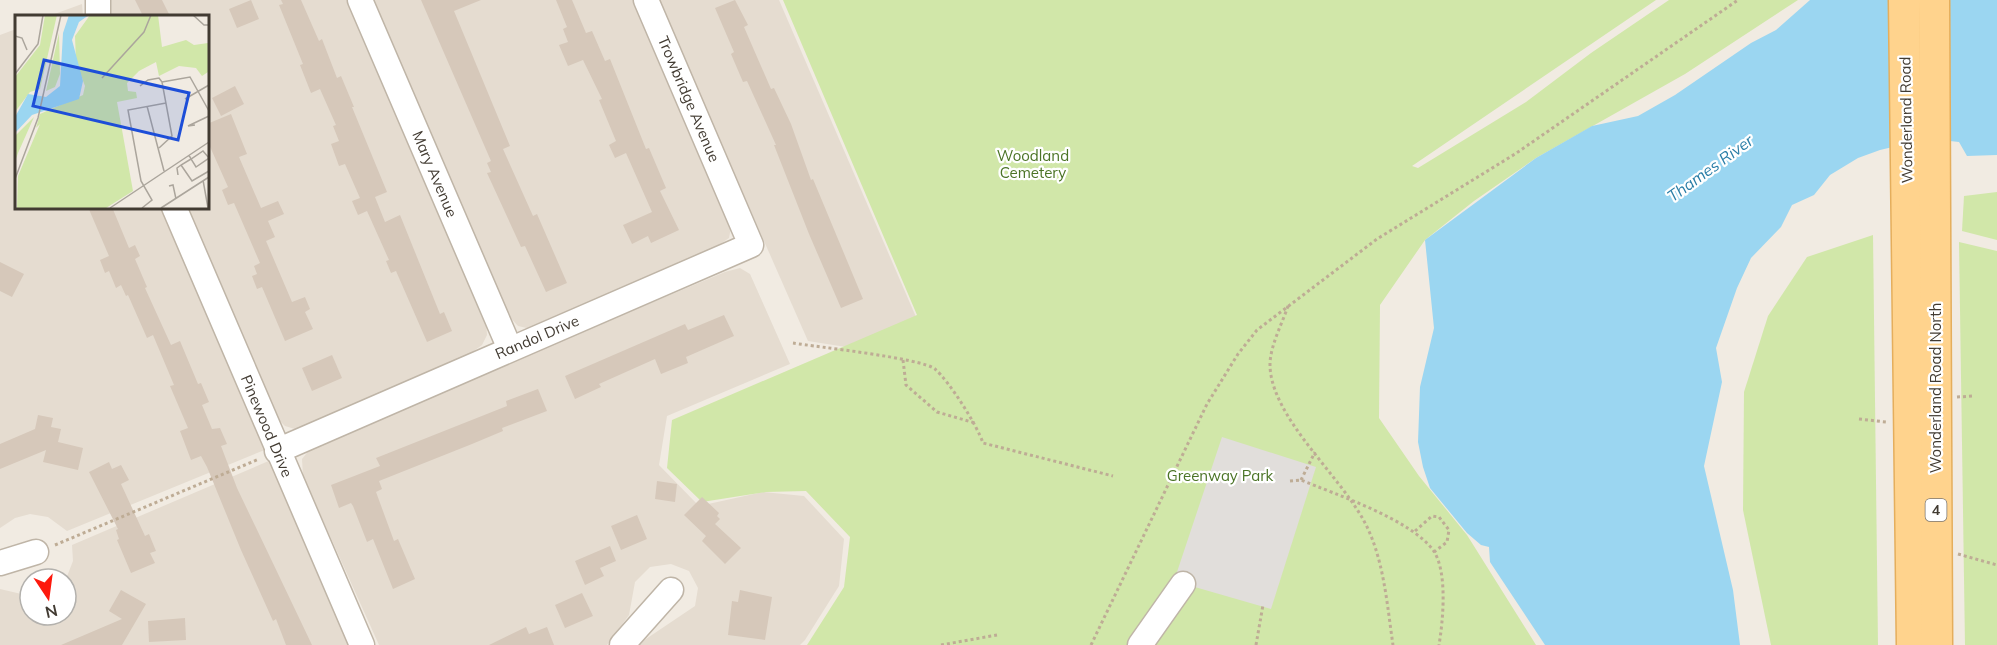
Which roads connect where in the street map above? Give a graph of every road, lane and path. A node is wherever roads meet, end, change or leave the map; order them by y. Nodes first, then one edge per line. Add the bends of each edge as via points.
1 (360, 0) edge
2 (646, 0) edge
3 (1738, 0) edge
4 (1904, 0) edge
5 (1934, 0) edge
6 (732, 199) joint
7 (174, 208) edge
8 (1921, 240) junction
9 (1288, 305) junction
10 (793, 343) dead end
11 (510, 349) junction
12 (903, 360) junction
13 (1922, 378) junction
14 (1974, 396) dead end
15 (1953, 398) dead end
16 (1859, 420) dead end
17 (1891, 423) dead end
18 (976, 424) junction
19 (277, 451) junction
20 (1316, 452) junction
21 (1113, 476) dead end
22 (1300, 480) junction
23 (1290, 481) dead end
24 (1351, 500) junction
25 (1415, 531) junction
26 (36, 552) joint
27 (1434, 552) junction
28 (1958, 554) dead end
29 (0, 563) edge
30 (1997, 565) edge
31 (1183, 584) dead end
32 (671, 590) dead end
33 (1263, 605) dead end
34 (997, 635) dead end
35 (362, 645) edge
36 (622, 645) edge
37 (941, 645) edge
38 (1091, 645) edge
39 (1140, 645) edge
40 (1256, 645) edge
41 (1394, 645) edge
42 (1439, 645) edge
43 (1912, 645) edge
44 (1937, 645) edge

1 - 11 street, Mary Avenue
2 - 6 street, Trowbridge Avenue
3 - 9 path via 1515,154 1377,239
4 - 8 main road, Wonderland Road
5 - 8 main road, Wonderland Road / 4
6 - 11 street, Randol Drive via 751,245
7 - 19 street, Pinewood Drive
8 - 13 main road, Wonderland Road North / 4
9 - 20 path via 1270,362 1272,385 1284,412
9 - 38 path via 1257,330 1221,380
10 - 12 path
11 - 19 street, Randol Drive
12 - 18 path via 934,368
12 - 18 path via 906,385 937,412
13 - 43 main road, Wonderland Road North
13 - 44 main road, Wonderland Road North / 4
14 - 15 path
16 - 17 path
18 - 21 path via 983,443
19 - 26 path
19 - 35 street, Pinewood Drive
20 - 22 path
20 - 24 path
22 - 23 path
22 - 24 path
24 - 25 path
24 - 41 path via 1374,547
25 - 27 path
25 - 27 path via 1431,516 1439,517 1449,530 1445,543
26 - 29 street
27 - 42 path via 1443,593
28 - 30 path
31 - 39 street
32 - 36 street
33 - 40 path
34 - 37 path

